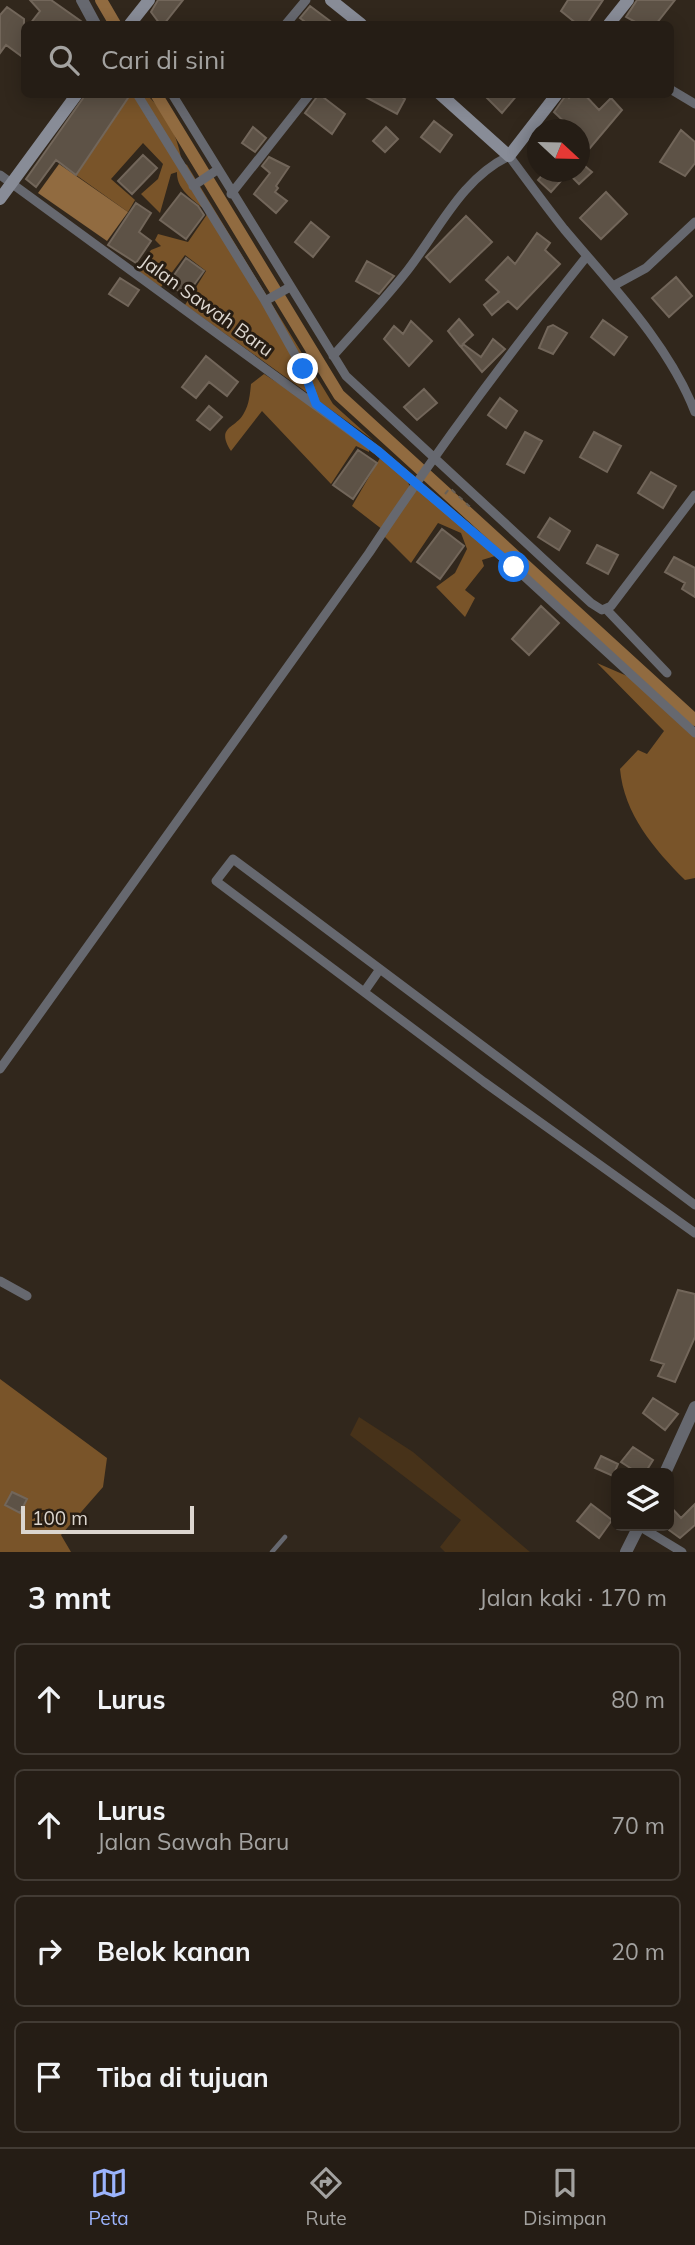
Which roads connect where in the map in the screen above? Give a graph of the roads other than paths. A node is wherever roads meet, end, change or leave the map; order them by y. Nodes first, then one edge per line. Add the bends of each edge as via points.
1 (82, 0) edge
2 (149, 0) edge
3 (306, 0) edge
4 (331, 0) edge
5 (628, 0) edge
6 (93, 21) edge
7 (132, 21) edge
8 (288, 21) edge
9 (357, 21) edge
10 (611, 21) edge
11 (674, 91) edge
12 (74, 98) edge
13 (140, 98) edge
14 (174, 98) edge
15 (307, 98) edge
16 (444, 98) edge
17 (553, 98) edge
18 (695, 104) edge
19 (509, 156) junction
20 (214, 172) junction
21 (5, 178) edge
22 (196, 184) junction
23 (231, 194) junction
24 (0, 199) edge
25 (695, 222) edge
26 (587, 256) junction
27 (613, 286) junction
28 (288, 288) junction
29 (268, 300) junction
30 (334, 356) junction
31 (316, 404) junction
32 (695, 412) edge
33 (432, 459) junction
34 (417, 480) junction
35 (695, 495) edge
36 (606, 609) junction
37 (667, 673) dead end
38 (695, 733) edge
39 (380, 969) junction
40 (364, 992) junction
41 (0, 1069) edge
42 (695, 1205) edge
43 (695, 1233) edge
44 (0, 1280) edge
45 (27, 1296) dead end
46 (695, 1407) edge
47 (667, 1468) edge
48 (636, 1531) edge
49 (647, 1531) edge
50 (285, 1537) dead end
51 (272, 1552) edge
52 (626, 1552) edge
53 (682, 1552) edge

1 - 6 street
2 - 7 main road
3 - 8 street
4 - 9 main road
5 - 10 main road
11 - 18 street
12 - 21 main road
13 - 22 street
14 - 20 street
15 - 23 street
16 - 19 main road
17 - 19 main road
19 - 26 street
19 - 30 street via 486,167 469,185 407,270
20 - 22 street
20 - 23 street
21 - 24 main road
21 - 31 street, Jalan Sawah Baru
22 - 29 street
23 - 28 street
25 - 27 street via 646,268
26 - 27 street
26 - 33 street
27 - 32 street via 687,390
28 - 29 street
28 - 30 street
29 - 31 street
30 - 33 street via 346,376
31 - 34 street, Jalan Sawah Baru
33 - 34 street
33 - 36 street via 592,603
34 - 38 street, Jalan Sawah Baru
34 - 41 street
35 - 36 street
36 - 37 street
39 - 40 street
39 - 40 street via 233,859 216,881
39 - 42 street
40 - 43 street
44 - 45 street
46 - 47 street
48 - 52 street
49 - 53 street
50 - 51 lane

